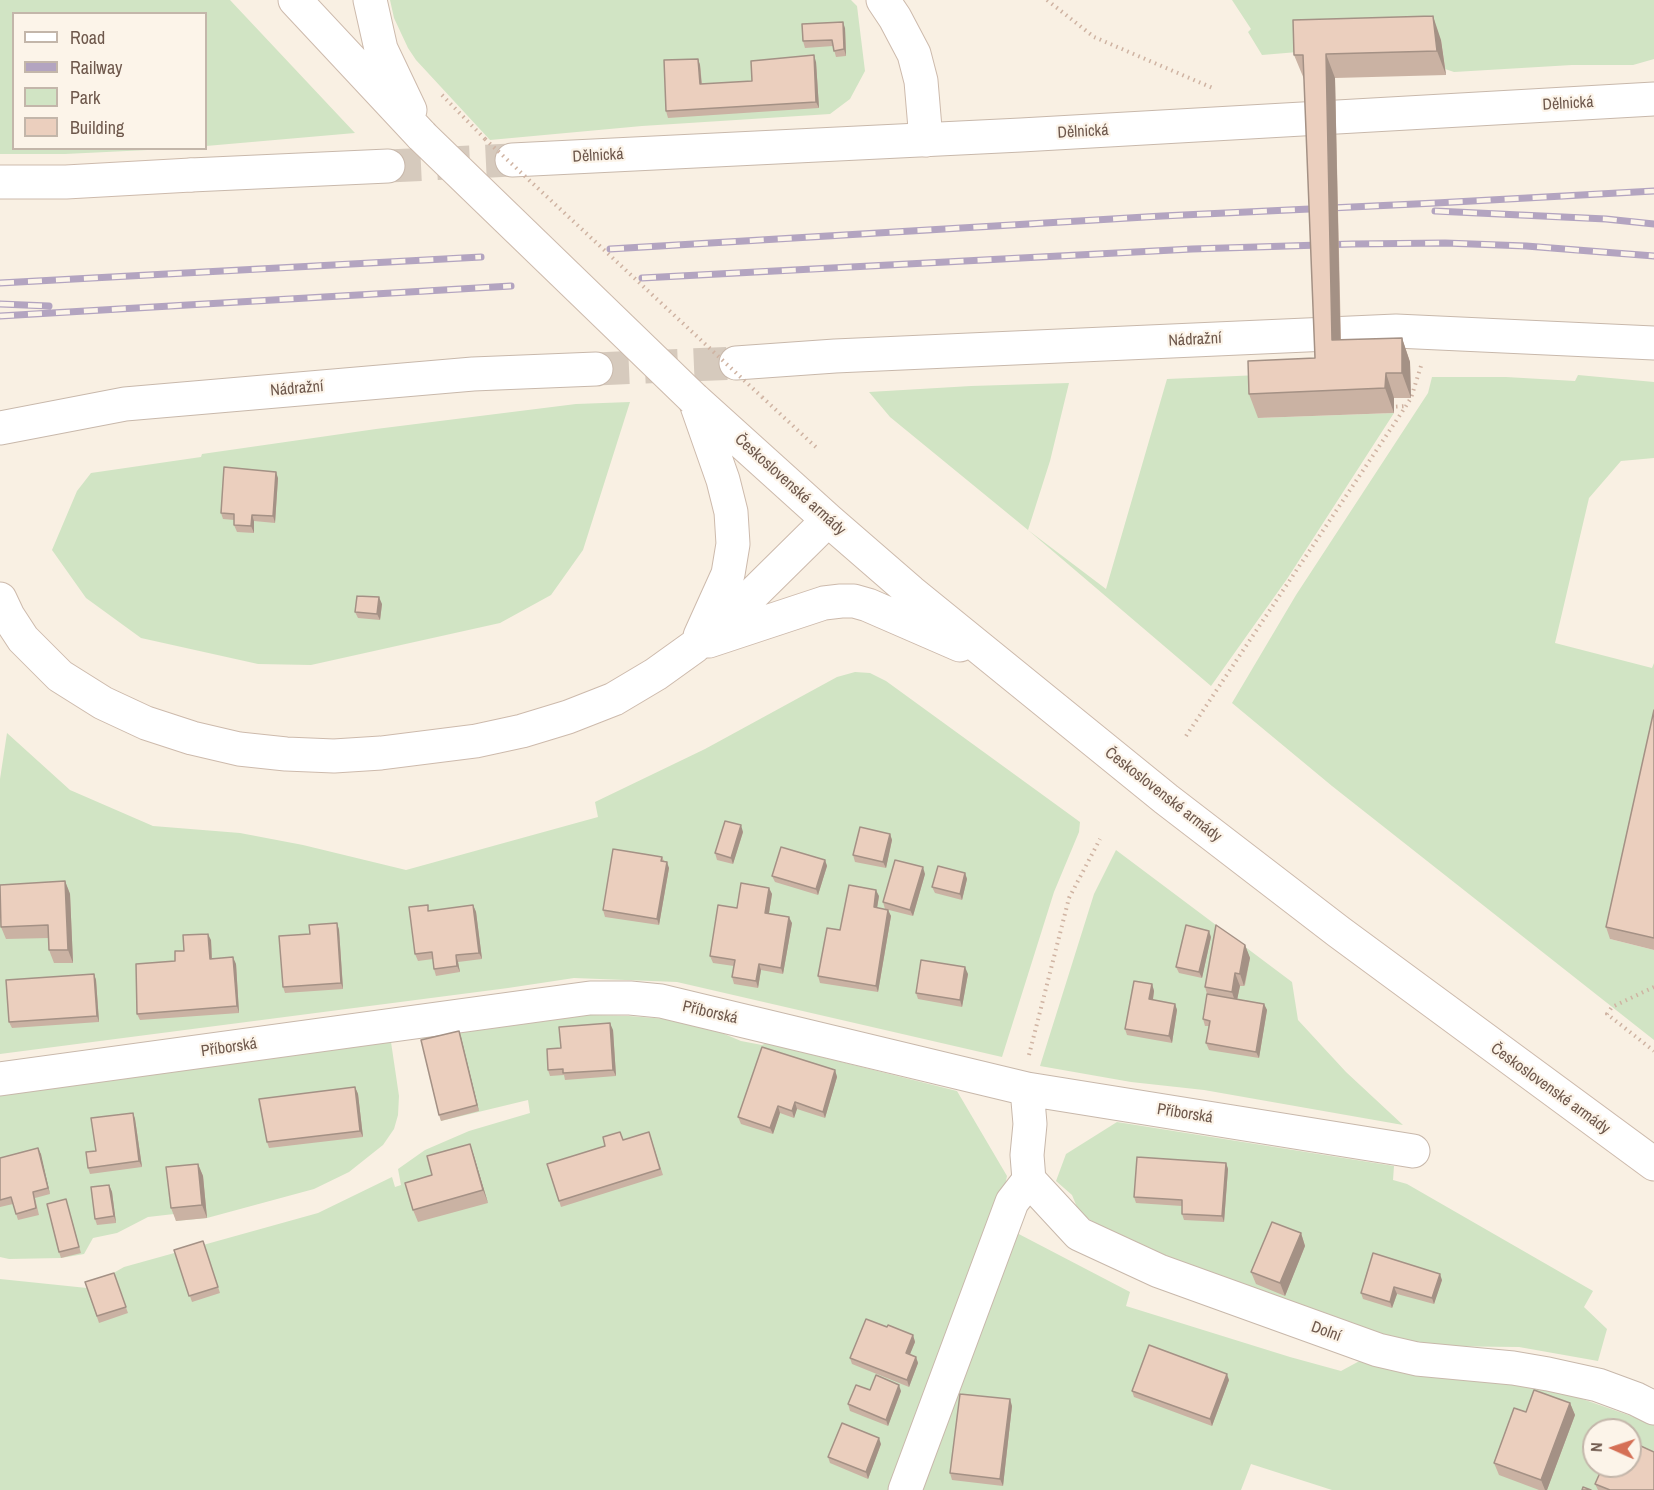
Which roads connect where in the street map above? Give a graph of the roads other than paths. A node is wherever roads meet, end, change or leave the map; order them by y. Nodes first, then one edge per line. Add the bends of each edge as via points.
1 (295, 0) edge
2 (370, 0) edge
3 (883, 0) edge
4 (1654, 99) edge
5 (422, 136) junction
6 (926, 140) junction
7 (512, 160) tunnel mouth
8 (388, 166) tunnel mouth
9 (0, 182) edge
10 (1654, 343) edge
11 (736, 363) tunnel mouth
12 (596, 369) tunnel mouth
13 (694, 399) junction
14 (0, 428) edge
15 (828, 520) junction
16 (0, 599) edge
17 (696, 646) junction
18 (996, 661) junction
19 (0, 1079) edge
20 (1027, 1089) junction
21 (1413, 1151) dead end
22 (1654, 1164) edge
23 (1029, 1180) junction
24 (1654, 1408) edge
25 (905, 1490) edge

1 - 5 street, Československé armády
2 - 5 street via 381,49
3 - 6 street via 914,54 921,81
4 - 6 street, Dělnická
5 - 13 street, Československé armády, bridge
6 - 7 street, Dělnická
8 - 9 street
10 - 11 street, Nádražní via 1396,332
12 - 14 street, Nádražní via 473,374 125,404
13 - 15 street, Československé armády
13 - 17 street via 723,480 733,544 728,573
15 - 17 street
15 - 18 street, Československé armády
16 - 17 street via 23,639 41,658 60,676 103,703 192,738 286,754 381,753 522,731 614,699
17 - 18 street via 824,603 854,601
18 - 22 street, Československé armády via 1339,932
19 - 20 street, Příborská via 590,998 661,1001
20 - 21 street, Příborská
20 - 23 street
23 - 24 street, Dolní via 1079,1234 1159,1271 1378,1350 1598,1384
23 - 25 street via 1012,1202

